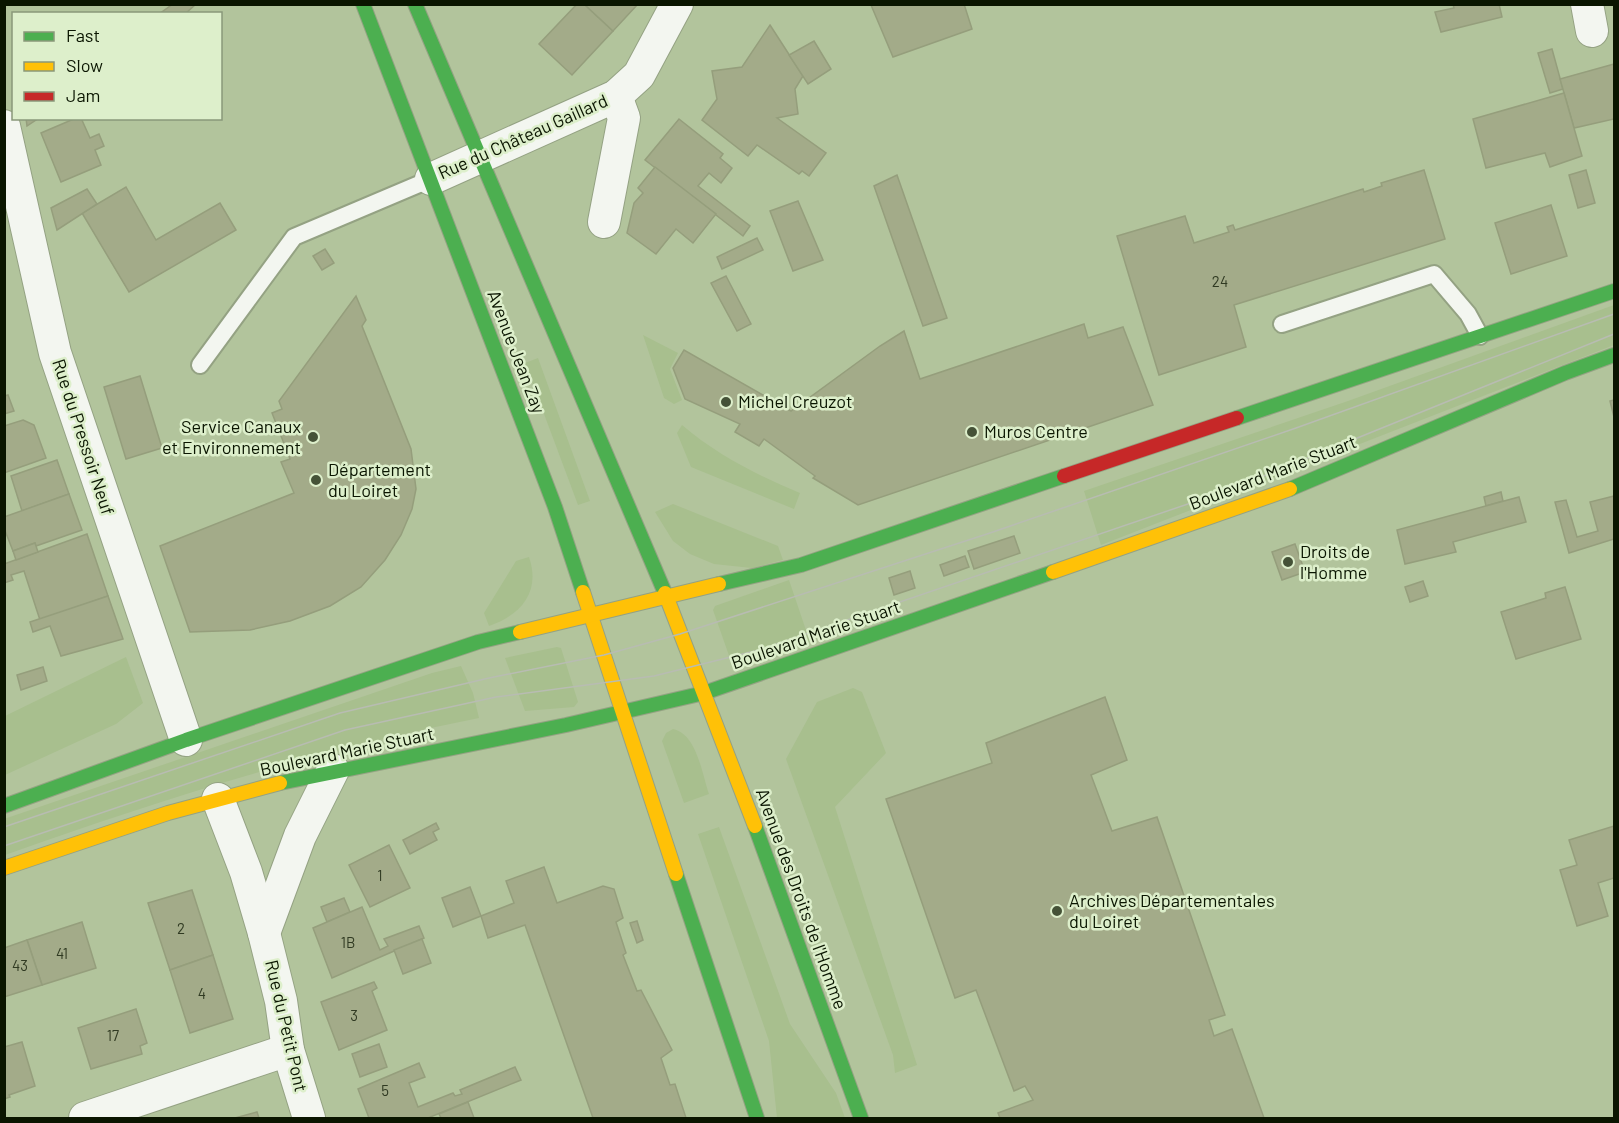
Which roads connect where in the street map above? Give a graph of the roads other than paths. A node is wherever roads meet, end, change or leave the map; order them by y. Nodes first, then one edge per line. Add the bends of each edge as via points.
1 (363, 4) edge
2 (415, 4) edge
3 (676, 4) edge
4 (616, 96) junction
5 (4, 126) edge
6 (476, 157) junction
7 (431, 179) junction
8 (13, 205) edge
9 (604, 222) dead end
10 (1614, 291) edge
11 (1281, 324) dead end
12 (1480, 336) junction
13 (1614, 355) edge
14 (200, 365) dead end
15 (665, 597) junction
16 (591, 615) junction
17 (704, 693) junction
18 (624, 715) junction
19 (186, 740) junction
20 (333, 770) junction
21 (218, 799) junction
22 (4, 806) edge
23 (4, 868) edge
24 (264, 933) junction
25 (288, 1050) junction
26 (85, 1119) edge
27 (309, 1119) edge
28 (757, 1119) edge
29 (861, 1119) edge

1 - 7 main road, Avenue Jean Zay
2 - 6 main road
3 - 4 street, Rue du Château Gaillard via 639,75
4 - 6 street, Rue du Château Gaillard
4 - 9 street, Rue du Château Gaillard via 624,118
5 - 8 street, Rue du Pressoir Neuf
6 - 7 street, Rue du Château Gaillard
6 - 15 main road via 626,498
7 - 14 lane via 294,237
7 - 16 main road, Avenue Jean Zay via 555,507
8 - 19 street, Rue du Pressoir Neuf via 56,353
10 - 12 main road
11 - 12 lane via 1434,274 1468,314
12 - 15 main road via 801,564
13 - 17 main road, Boulevard Marie Stuart via 1288,490
15 - 16 main road
15 - 17 main road
16 - 18 main road, Avenue Jean Zay
16 - 19 main road via 478,642
17 - 18 main road, Boulevard Marie Stuart
17 - 29 main road, Avenue des Droits de l'Homme via 753,817
18 - 20 main road, Boulevard Marie Stuart
18 - 28 main road
19 - 22 main road
20 - 21 main road, Boulevard Marie Stuart
20 - 24 street via 300,836
21 - 23 main road, Boulevard Marie Stuart via 135,822
21 - 24 street, Rue du Petit Pont
24 - 25 street, Rue du Petit Pont
25 - 26 street
25 - 27 street, Rue du Petit Pont

